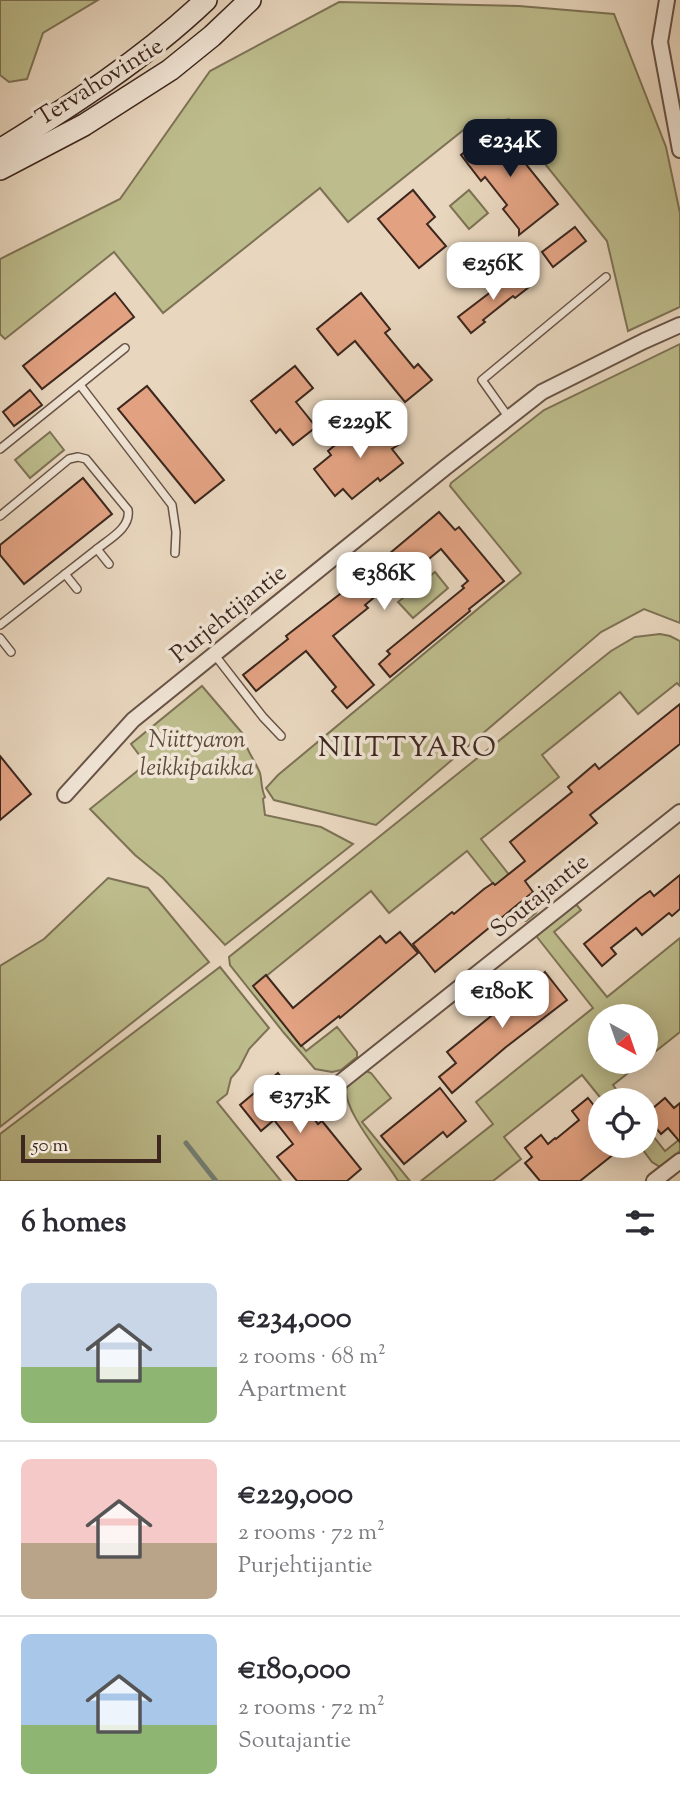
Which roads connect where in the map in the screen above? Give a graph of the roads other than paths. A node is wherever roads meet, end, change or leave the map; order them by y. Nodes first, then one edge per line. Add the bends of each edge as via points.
1 (206, 0) edge
2 (250, 0) edge
3 (667, 0) edge
4 (0, 150) edge
5 (680, 150) edge
6 (0, 169) edge
7 (606, 277) dead end
8 (680, 325) edge
9 (125, 348) dead end
10 (80, 385) junction
11 (509, 418) junction
12 (0, 449) edge
13 (0, 516) edge
14 (97, 549) junction
15 (175, 553) dead end
16 (109, 564) dead end
17 (65, 574) junction
18 (76, 589) dead end
19 (0, 625) edge
20 (0, 638) edge
21 (12, 652) dead end
22 (214, 654) junction
23 (281, 736) dead end
24 (65, 795) dead end
25 (680, 812) edge
26 (328, 1092) dead end
27 (680, 1161) edge
28 (654, 1181) edge

1 - 4 main road, Tervahovintie via 154,46
2 - 6 main road, Tervahovintie via 170,70 84,125
3 - 5 street via 660,42
7 - 11 lane via 482,380
8 - 11 street, Purjehtijantie via 542,393
9 - 10 lane
10 - 12 lane
10 - 15 lane via 172,505
11 - 22 street, Purjehtijantie
13 - 14 lane via 69,459 86,459 129,517 127,524
14 - 16 lane
14 - 17 lane
17 - 18 lane
17 - 19 lane
20 - 21 lane
22 - 23 lane
22 - 24 street, Purjehtijantie via 133,720
25 - 26 street, Soutajantie
27 - 28 street

